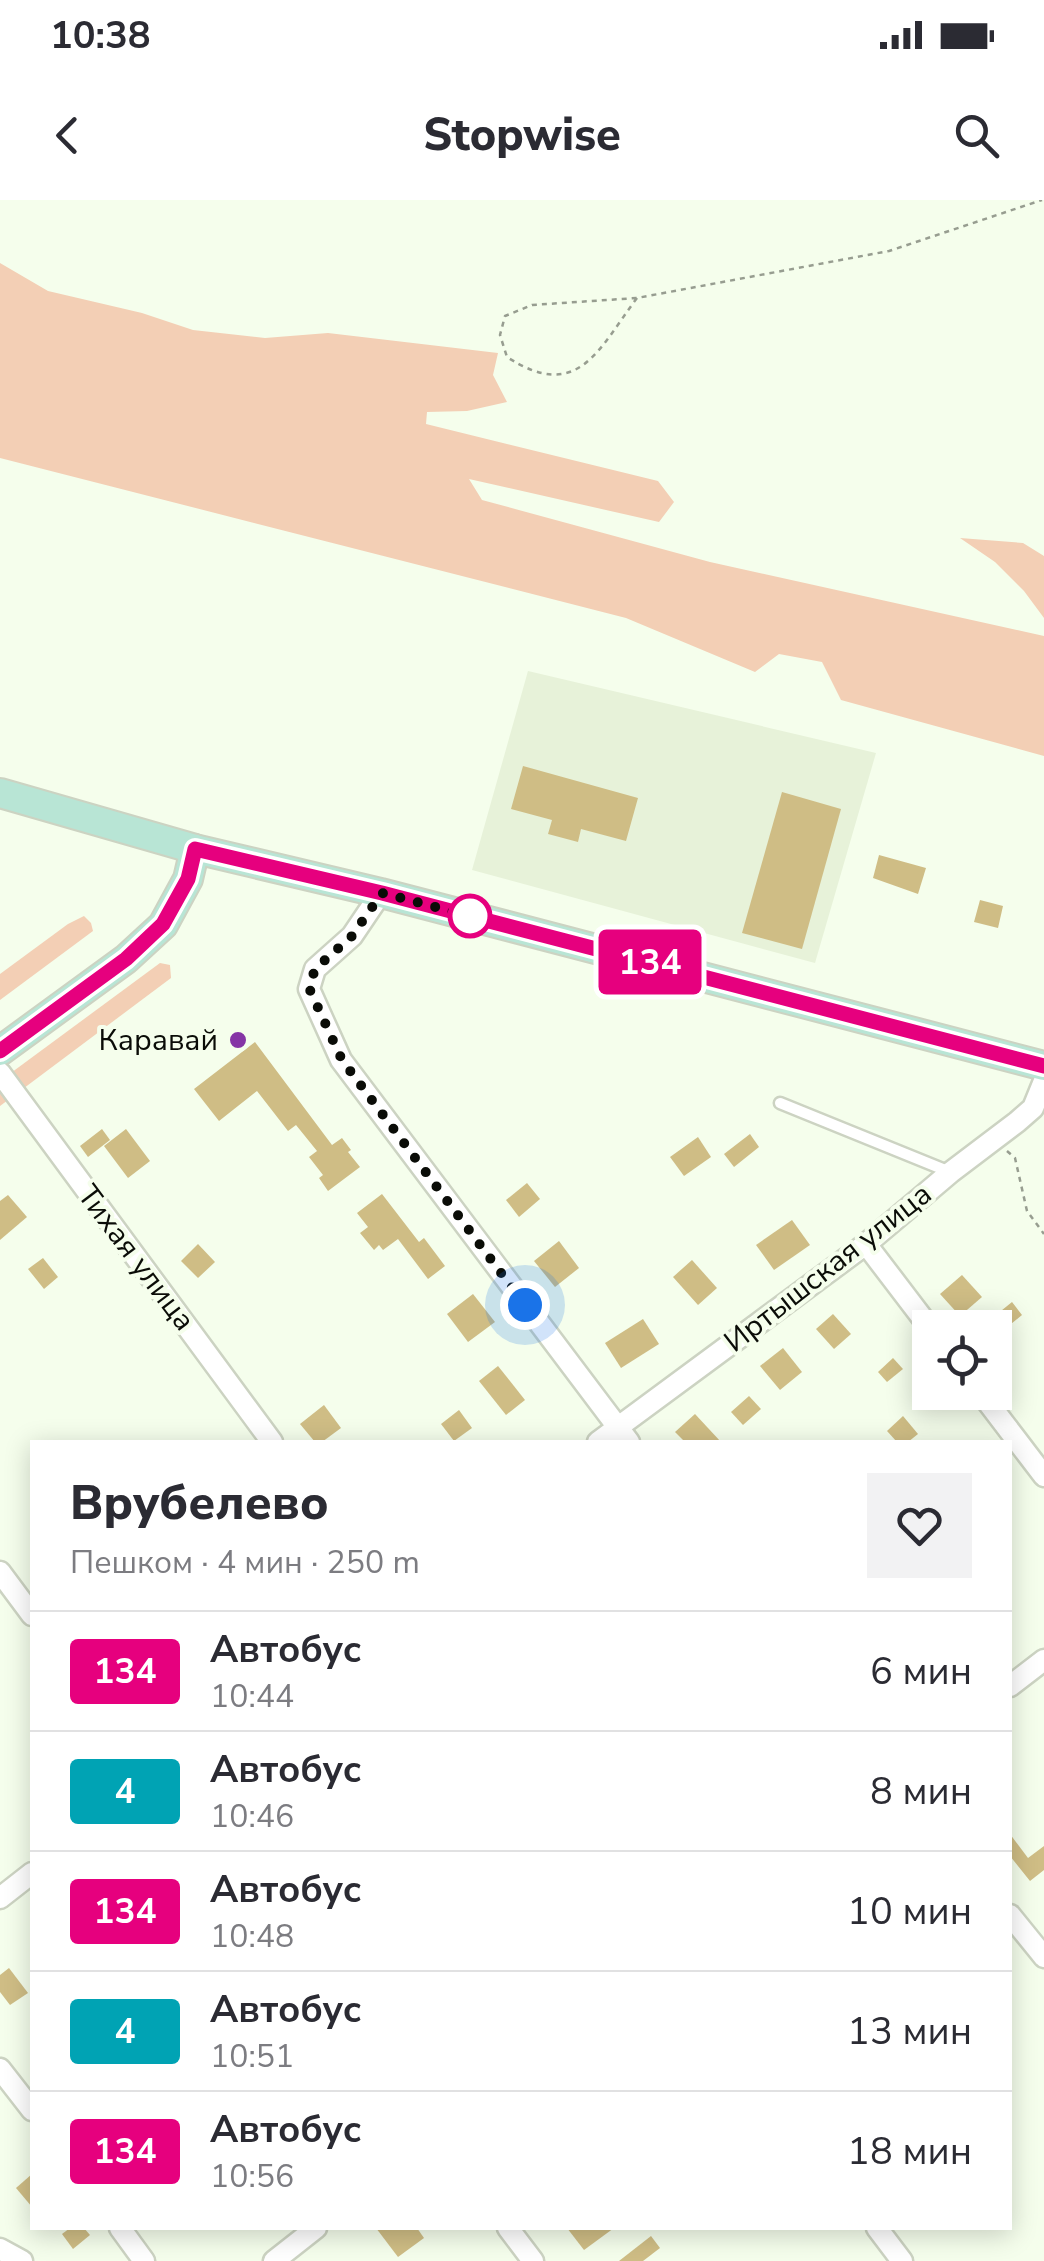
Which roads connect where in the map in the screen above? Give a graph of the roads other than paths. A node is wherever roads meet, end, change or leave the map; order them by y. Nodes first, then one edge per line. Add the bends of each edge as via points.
1 (0, 793) edge
2 (195, 849) junction
3 (382, 893) junction
4 (0, 1051) edge
5 (1044, 1066) edge
6 (0, 1072) edge
7 (1044, 1081) edge
8 (780, 1103) dead end
9 (950, 1172) junction
10 (866, 1244) junction
11 (916, 1310) edge
12 (994, 1410) edge
13 (623, 1435) edge
14 (271, 1440) edge
15 (1044, 1476) edge
16 (0, 1572) edge
17 (30, 1613) edge
18 (1044, 1660) edge
19 (1012, 1684) edge
20 (30, 1875) edge
21 (0, 1898) edge
22 (1012, 1917) edge
23 (1044, 1957) edge
24 (0, 2068) edge
25 (30, 2107) edge
26 (121, 2230) edge
27 (313, 2230) edge
28 (510, 2230) edge
29 (879, 2230) edge
30 (0, 2249) edge
31 (22, 2261) edge
32 (144, 2261) edge
33 (274, 2261) edge
34 (533, 2261) edge
35 (902, 2261) edge

1 - 2 street
2 - 3 street
2 - 4 street via 188,879 163,924
3 - 5 street
3 - 13 street via 352,936 315,969 309,988 342,1060
6 - 14 street, Тихая улица
7 - 9 street, Иртышская улица via 1033,1108
8 - 9 lane
9 - 10 street, Иртышская улица
10 - 11 street
10 - 13 street, Иртышская улица
12 - 15 street
16 - 17 street
18 - 19 street
20 - 21 street
22 - 23 street
24 - 25 street
26 - 32 street
27 - 33 street
28 - 34 street
29 - 35 street
30 - 31 street

